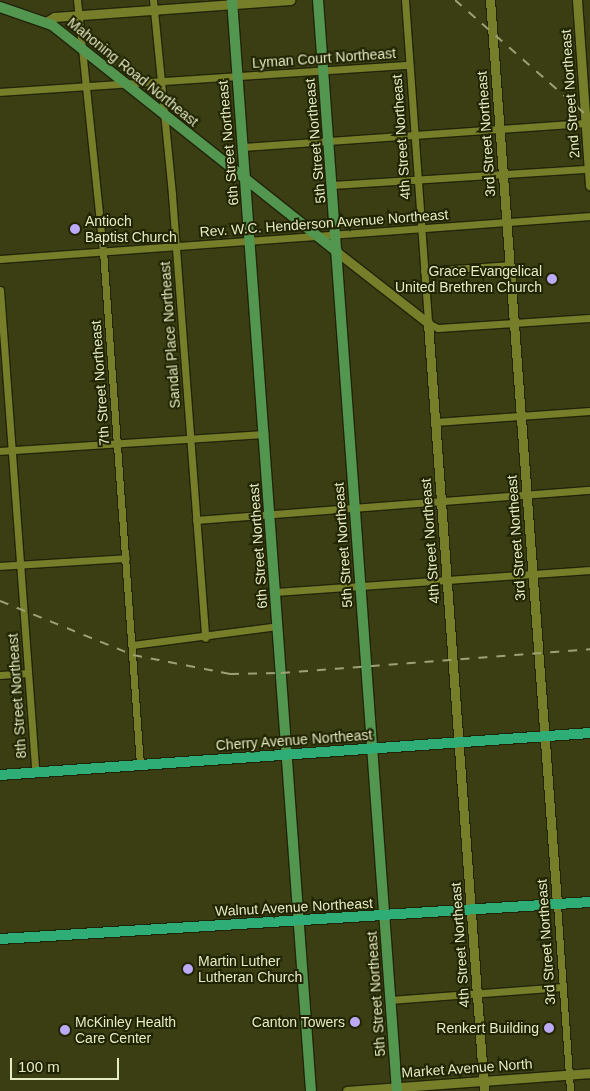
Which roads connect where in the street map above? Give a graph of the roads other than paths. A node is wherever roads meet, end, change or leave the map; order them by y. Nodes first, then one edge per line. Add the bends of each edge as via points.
1 (77, 0) edge
2 (154, 0) edge
3 (290, 0) edge
4 (318, 0) edge
5 (405, 0) edge
6 (490, 0) edge
7 (577, 0) edge
8 (232, 2) edge
9 (0, 7) edge
10 (154, 10) junction
11 (78, 16) junction
12 (46, 22) junction
13 (81, 49) junction
14 (409, 65) junction
15 (322, 71) junction
16 (237, 77) junction
17 (160, 82) junction
18 (126, 84) junction
19 (86, 86) junction
20 (0, 92) edge
21 (163, 114) junction
22 (586, 123) junction
23 (500, 130) junction
24 (414, 135) junction
25 (328, 142) junction
26 (243, 147) junction
27 (589, 168) edge
28 (503, 174) junction
29 (245, 179) junction
30 (418, 180) junction
31 (332, 185) junction
32 (590, 186) edge
33 (590, 216) edge
34 (507, 222) junction
35 (421, 228) junction
36 (336, 234) junction
37 (317, 236) junction
38 (250, 240) junction
39 (176, 246) junction
40 (103, 251) junction
41 (337, 252) junction
42 (0, 259) edge
43 (510, 265) junction
44 (424, 271) junction
45 (0, 290) edge
46 (590, 318) edge
47 (428, 323) junction
48 (514, 323) junction
49 (590, 411) edge
50 (521, 416) junction
51 (435, 422) junction
52 (264, 434) junction
53 (190, 439) junction
54 (118, 444) junction
55 (12, 450) junction
56 (0, 451) edge
57 (590, 490) edge
58 (527, 495) junction
59 (441, 502) junction
60 (354, 509) junction
61 (270, 515) junction
62 (196, 520) junction
63 (126, 558) junction
64 (21, 565) junction
65 (0, 566) edge
66 (590, 570) edge
67 (533, 574) junction
68 (447, 580) junction
69 (359, 586) junction
70 (275, 592) junction
71 (278, 626) junction
72 (205, 638) junction
73 (132, 645) junction
74 (28, 673) junction
75 (0, 675) edge
76 (590, 733) edge
77 (544, 736) junction
78 (458, 742) junction
79 (372, 748) junction
80 (287, 754) junction
81 (140, 765) junction
82 (35, 772) junction
83 (0, 775) edge
84 (590, 902) edge
85 (557, 904) junction
86 (471, 910) junction
87 (384, 916) junction
88 (300, 920) junction
89 (0, 939) edge
90 (563, 987) junction
91 (477, 994) junction
92 (390, 1000) junction
93 (590, 1073) edge
94 (569, 1074) junction
95 (483, 1080) junction
96 (397, 1089) edge
97 (311, 1091) edge
98 (347, 1091) edge
99 (484, 1091) edge
100 (570, 1091) edge

1 - 11 street, 7th Street Northeast
2 - 10 street, Sandal Place Northeast
3 - 8 street
4 - 15 main road, 5th Street Northeast
5 - 14 street, 4th Street Northeast
6 - 23 street, 3rd Street Northeast
7 - 22 street, 2nd Street Northeast
8 - 10 street
8 - 16 main road, 6th Street Northeast
9 - 12 main road, Mahoning Road Northeast
10 - 11 street
10 - 17 street, Sandal Place Northeast
11 - 12 street
11 - 13 street, 7th Street Northeast
12 - 13 main road, Mahoning Road Northeast
13 - 18 main road, Mahoning Road Northeast
13 - 19 street, 7th Street Northeast
14 - 15 street, Lyman Court Northeast
14 - 24 street, 4th Street Northeast
15 - 16 street, Lyman Court Northeast
15 - 25 main road, 5th Street Northeast
16 - 17 street, Lyman Court Northeast
16 - 26 main road, 6th Street Northeast
17 - 18 street, Lyman Court Northeast
17 - 21 street, Sandal Place Northeast
18 - 19 street, Lyman Court Northeast
18 - 21 main road, Mahoning Road Northeast
19 - 20 street, Lyman Court Northeast
19 - 40 street, 7th Street Northeast
21 - 29 main road, Mahoning Road Northeast
21 - 39 street, Sandal Place Northeast
22 - 23 street
22 - 27 street, 2nd Street Northeast
23 - 24 street
23 - 28 street, 3rd Street Northeast
24 - 25 street
24 - 30 street, 4th Street Northeast
25 - 26 street
25 - 31 main road, 5th Street Northeast
26 - 29 main road, 6th Street Northeast
27 - 28 street
27 - 32 street, 2nd Street Northeast
28 - 30 street
28 - 34 street, 3rd Street Northeast
29 - 37 main road, Mahoning Road Northeast
29 - 38 main road, 6th Street Northeast
30 - 31 street
30 - 35 street, 4th Street Northeast
31 - 36 main road, 5th Street Northeast
33 - 34 street, Rev. W.C. Henderson Avenue Northeast
34 - 35 street, Rev. W.C. Henderson Avenue Northeast
34 - 43 street, 3rd Street Northeast
35 - 36 street, Rev. W.C. Henderson Avenue Northeast
35 - 44 street, 4th Street Northeast
36 - 37 street, Rev. W.C. Henderson Avenue Northeast
36 - 41 main road, 5th Street Northeast
37 - 38 street, Rev. W.C. Henderson Avenue Northeast
37 - 41 main road, Mahoning Road Northeast
38 - 39 street, Rev. W.C. Henderson Avenue Northeast
38 - 52 main road, 6th Street Northeast
39 - 40 street, Rev. W.C. Henderson Avenue Northeast
39 - 53 street, Sandal Place Northeast
40 - 42 street, Rev. W.C. Henderson Avenue Northeast
40 - 54 street, 7th Street Northeast
41 - 47 street, Mahoning Road Northeast
41 - 60 main road, 5th Street Northeast
43 - 44 street
43 - 48 street, 3rd Street Northeast
44 - 47 street, 4th Street Northeast
45 - 55 street, 8th Street Northeast
46 - 48 street
47 - 48 street via 438,328
47 - 51 street, 4th Street Northeast
48 - 50 street, 3rd Street Northeast
49 - 50 street
50 - 51 street
50 - 58 street, 3rd Street Northeast
51 - 59 street, 4th Street Northeast
52 - 53 street
52 - 61 main road, 6th Street Northeast
53 - 54 street
53 - 62 street, Sandal Place Northeast
54 - 55 street
54 - 63 street, 7th Street Northeast
55 - 56 street
55 - 64 street, 8th Street Northeast
57 - 58 street
58 - 59 street
58 - 67 street, 3rd Street Northeast
59 - 60 street
59 - 68 street, 4th Street Northeast
60 - 61 street
60 - 69 main road, 5th Street Northeast
61 - 62 street
61 - 70 main road, 6th Street Northeast
62 - 72 street, Sandal Place Northeast
63 - 64 street
63 - 73 street, 7th Street Northeast
64 - 65 street
64 - 74 street, 8th Street Northeast
66 - 67 street
67 - 68 street
67 - 77 street, 3rd Street Northeast
68 - 69 street
68 - 78 street, 4th Street Northeast
69 - 70 street
69 - 79 main road, 5th Street Northeast
70 - 71 main road, 6th Street Northeast
71 - 72 street
71 - 80 main road, 6th Street Northeast
72 - 73 street
73 - 81 street, 7th Street Northeast
74 - 75 street
74 - 82 street, 8th Street Northeast
76 - 77 main road, Cherry Avenue Northeast
77 - 78 main road, Cherry Avenue Northeast
77 - 85 street, 3rd Street Northeast
78 - 79 main road, Cherry Avenue Northeast
78 - 86 street, 4th Street Northeast
79 - 80 main road, Cherry Avenue Northeast
79 - 87 main road, 5th Street Northeast
80 - 81 main road, Cherry Avenue Northeast
80 - 88 main road, 6th Street Northeast
81 - 82 main road, Cherry Avenue Northeast
82 - 83 main road, Cherry Avenue Northeast
84 - 85 main road, Walnut Avenue Northeast
85 - 86 main road, Walnut Avenue Northeast
85 - 90 street, 3rd Street Northeast
86 - 87 main road, Walnut Avenue Northeast
86 - 91 street, 4th Street Northeast
87 - 88 main road, Walnut Avenue Northeast
87 - 92 main road, 5th Street Northeast
88 - 89 main road, Walnut Avenue Northeast
88 - 97 main road, 6th Street Northeast
90 - 91 street
90 - 94 street, 3rd Street Northeast
91 - 92 street
91 - 95 street, 4th Street Northeast
92 - 96 main road, 5th Street Northeast
93 - 94 street, Market Avenue North
94 - 95 street, Market Avenue North
94 - 100 street, 3rd Street Northeast
95 - 96 street, Market Avenue North
95 - 99 street, 4th Street Northeast
96 - 98 street, Market Avenue North

